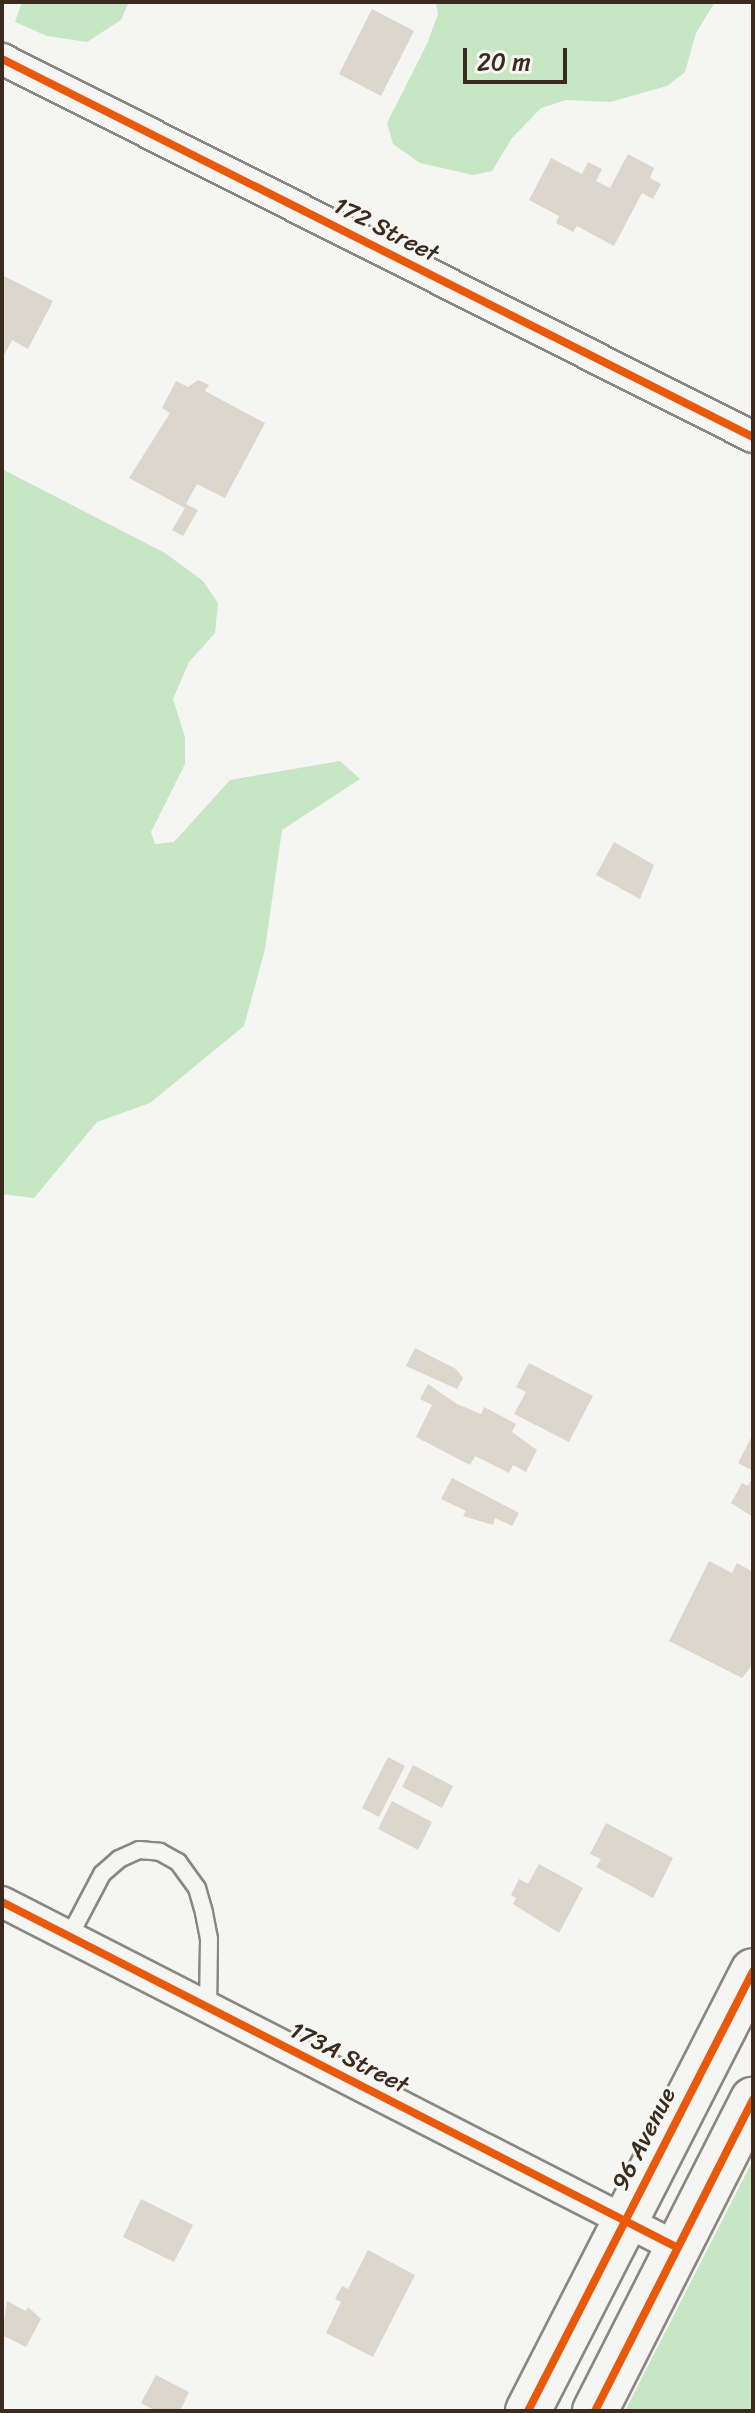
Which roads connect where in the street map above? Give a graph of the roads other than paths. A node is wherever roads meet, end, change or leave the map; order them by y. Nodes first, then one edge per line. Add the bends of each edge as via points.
1 (2, 59) edge
2 (753, 437) edge
3 (2, 1902) edge
4 (70, 1935) junction
5 (753, 1971) edge
6 (208, 2008) junction
7 (753, 2100) edge
8 (624, 2223) junction
9 (678, 2248) junction
10 (528, 2411) edge
11 (595, 2411) edge

1 - 2 street, 172 Street
3 - 4 street, 173A Street
4 - 6 street, 173A Street
4 - 6 lane via 102,1874 139,1850 160,1852 189,1873 204,1913
5 - 8 main road, 96 Avenue
6 - 8 street, 173A Street
7 - 9 main road
8 - 9 street, 173A Street
8 - 10 main road, 96 Avenue
9 - 11 main road

